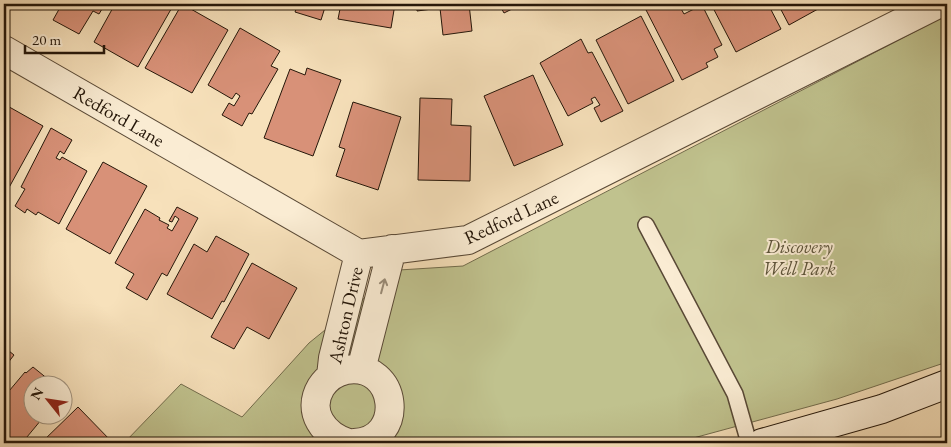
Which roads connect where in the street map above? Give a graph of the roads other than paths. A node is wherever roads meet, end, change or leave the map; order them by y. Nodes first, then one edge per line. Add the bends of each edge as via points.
1 (938, 4) edge
2 (4, 50) edge
3 (646, 225) dead end
4 (392, 249) junction
5 (359, 254) junction
6 (363, 370) junction
7 (331, 376) junction
8 (947, 384) edge
9 (383, 438) edge
10 (348, 443) edge
11 (354, 443) edge
12 (748, 443) edge
13 (762, 443) edge

1 - 4 street, Redford Lane via 468,240
2 - 5 street, Redford Lane
3 - 12 lane via 735,394
4 - 5 street, Redford Lane
6 -> 4 street, Ashton Drive via 362,362
5 - 7 street, Ashton Drive
6 - 7 street, Ashton Drive via 341,371
6 - 9 street, Ashton Drive via 384,384 389,396 390,409
7 - 10 street, Ashton Drive via 321,387 316,401 317,416 323,429 334,439
8 - 13 street via 882,409
9 - 11 street, Ashton Drive

